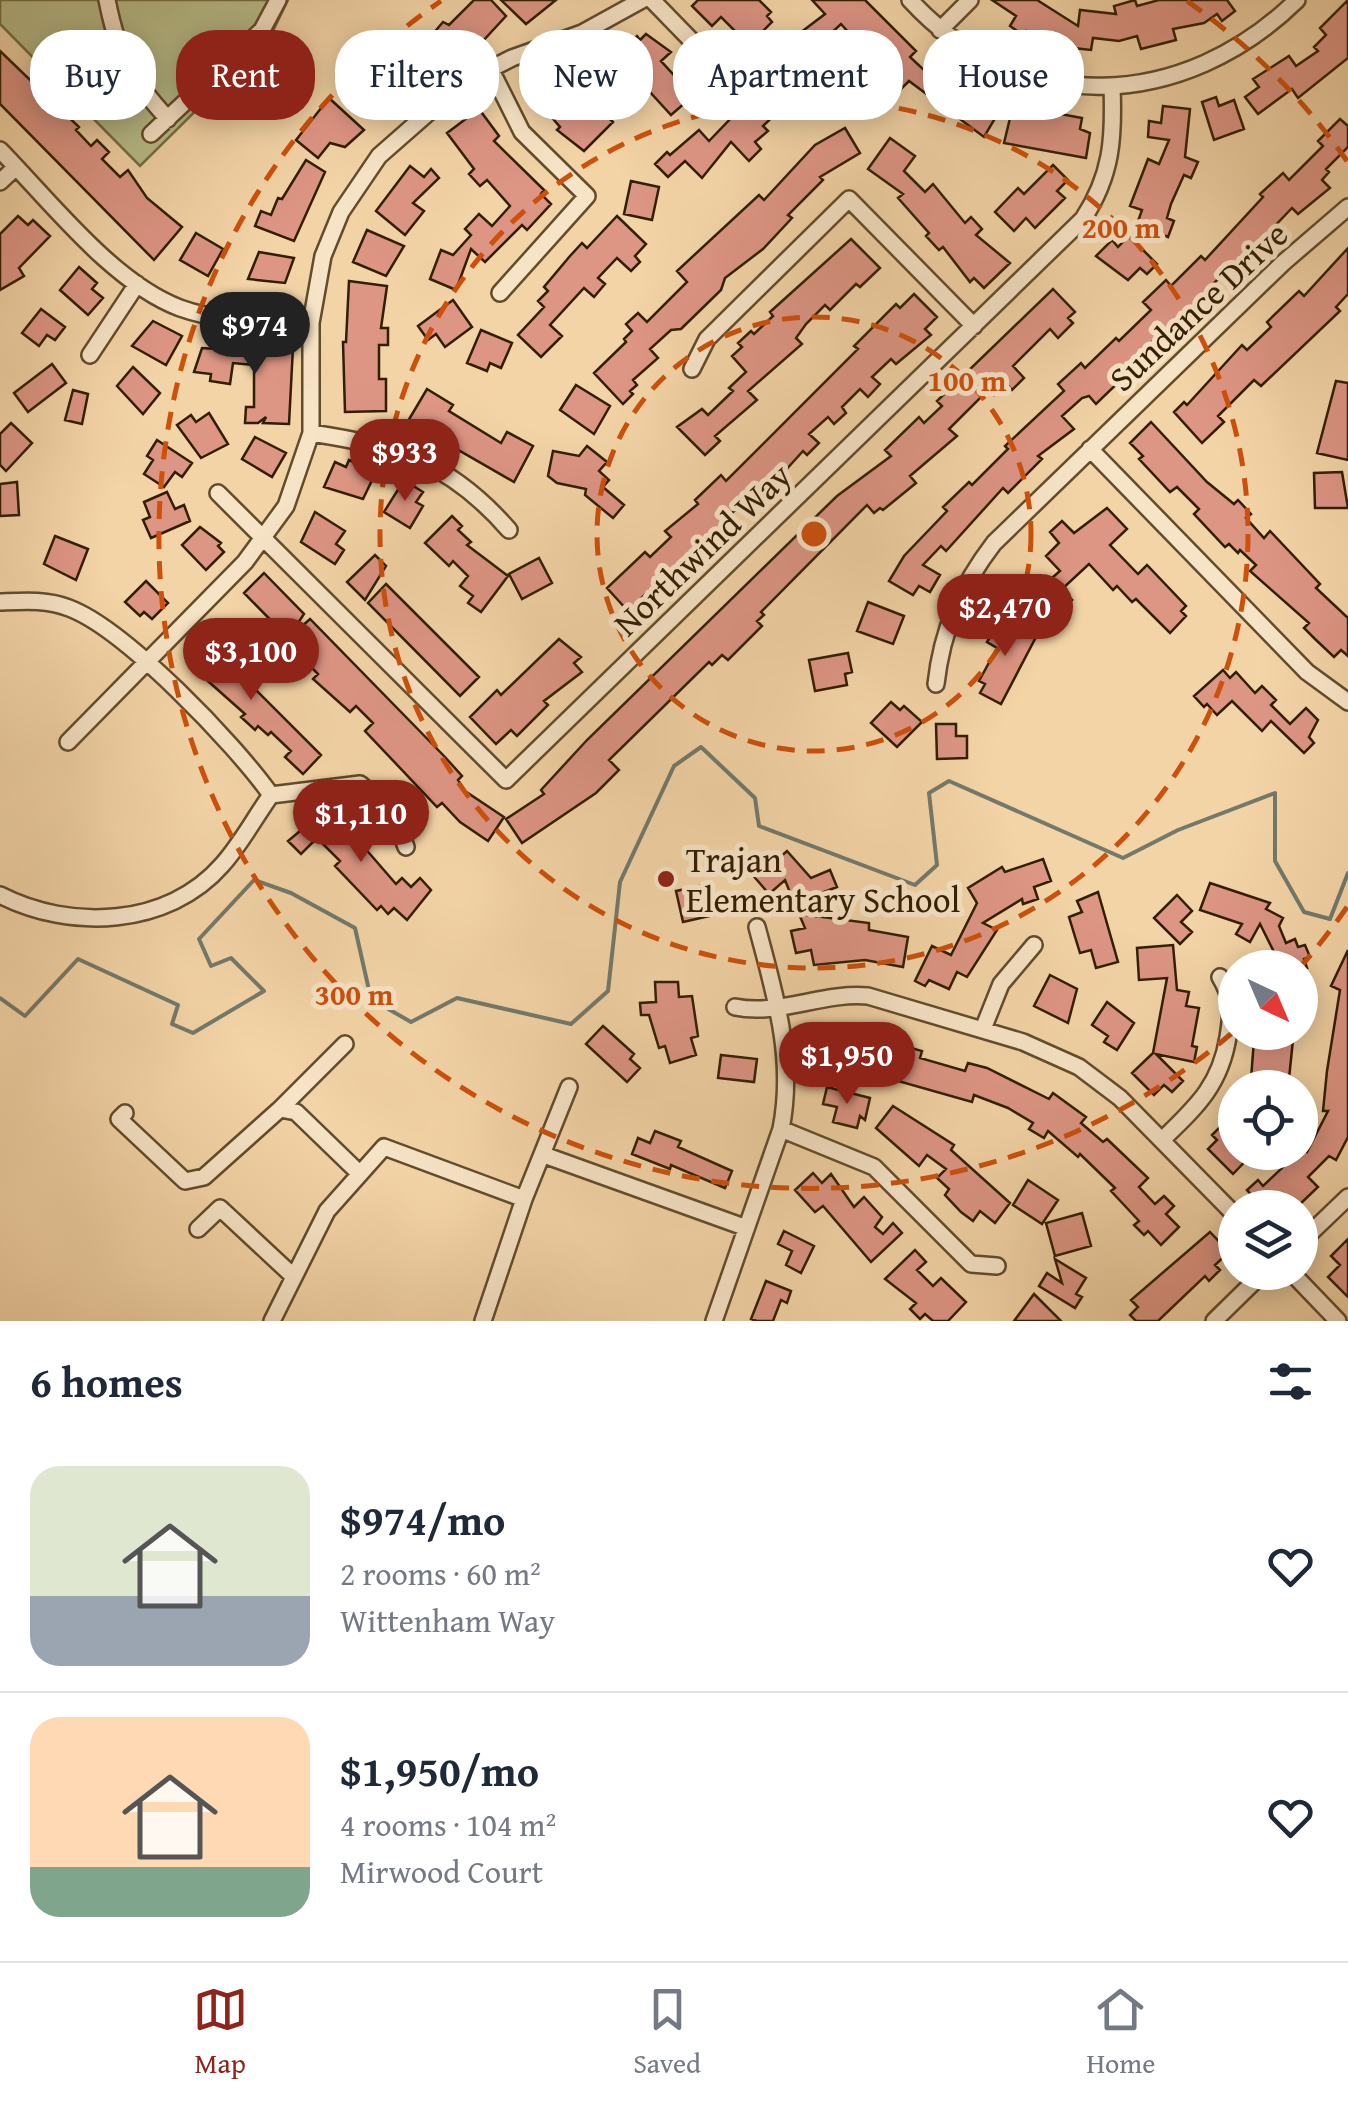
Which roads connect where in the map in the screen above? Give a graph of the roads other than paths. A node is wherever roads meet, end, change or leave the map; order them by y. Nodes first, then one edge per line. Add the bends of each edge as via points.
1 (108, 0) edge
2 (278, 0) edge
3 (642, 0) edge
4 (652, 0) edge
5 (910, 0) edge
6 (970, 0) edge
7 (1297, 0) edge
8 (681, 30) edge
9 (940, 30) joint
10 (499, 65) edge
11 (1084, 83) edge
12 (499, 86) edge
13 (1112, 87) junction
14 (168, 120) junction
15 (417, 120) edge
16 (151, 134) dead end
17 (0, 150) edge
18 (16, 167) junction
19 (0, 182) edge
20 (1348, 207) edge
21 (136, 284) junction
22 (500, 294) dead end
23 (311, 323) junction
24 (974, 326) junction
25 (90, 355) dead end
26 (692, 369) dead end
27 (311, 433) junction
28 (1090, 450) junction
29 (218, 493) dead end
30 (509, 530) dead end
31 (266, 538) junction
32 (0, 602) edge
33 (146, 662) junction
34 (936, 684) dead end
35 (1348, 702) edge
36 (68, 742) dead end
37 (271, 794) junction
38 (406, 847) dead end
39 (0, 894) edge
40 (757, 927) dead end
41 (1034, 946) dead end
42 (735, 1007) dead end
43 (779, 1007) junction
44 (983, 1029) junction
45 (345, 1044) dead end
46 (1225, 1050) edge
47 (569, 1087) dead end
48 (280, 1109) junction
49 (125, 1113) dead end
50 (781, 1128) junction
51 (1162, 1140) junction
52 (544, 1156) junction
53 (358, 1172) junction
54 (1218, 1198) edge
55 (1348, 1198) edge
56 (524, 1199) junction
57 (1318, 1226) edge
58 (744, 1227) junction
59 (198, 1228) dead end
60 (997, 1266) dead end
61 (293, 1276) junction
62 (1246, 1290) edge
63 (1308, 1290) edge
64 (272, 1321) edge
65 (483, 1321) edge
66 (714, 1321) edge
67 (1214, 1321) edge
68 (1338, 1321) edge

1 - 14 street via 116,46
2 - 14 street via 262,30
3 - 10 street via 582,33
4 - 8 street
5 - 9 street
6 - 9 street
7 - 13 street via 1222,58 1168,79
11 - 13 street
12 - 22 street via 522,132 586,196
13 - 24 street, Northwind Way via 1112,156 1096,198 1071,232
14 - 16 street
15 - 23 street via 358,183 323,256
17 - 18 street
18 - 19 street
18 - 21 street
20 - 28 street, Sundance Drive
21 - 23 street via 206,315
21 - 25 street
23 - 27 street
24 - 26 street via 849,199 707,339
24 - 31 street, Northwind Way via 506,780
27 - 30 street via 422,459 467,488
27 - 31 street via 295,487
28 - 34 street, Sundance Drive via 977,566 950,618
28 - 35 street via 1307,672
29 - 31 street
31 - 33 street
32 - 33 street via 64,606 107,627
33 - 36 street
33 - 37 street
37 - 38 street via 360,784 393,812
37 - 39 street via 222,866 161,908 93,917 42,911
40 - 43 street
41 - 44 street via 1001,984
42 - 43 street
43 - 44 street via 868,996
43 - 50 street via 788,1078
44 - 51 street via 1080,1067
45 - 48 street
46 - 51 street via 1207,1097
47 - 52 street
48 - 49 street via 195,1181 175,1176 119,1119
48 - 53 street via 296,1112
50 - 58 street
50 - 60 street via 874,1167 971,1264
51 - 54 street
52 - 56 street
52 - 58 street
53 - 56 street via 384,1148 392,1149
53 - 61 street
55 - 57 street
56 - 65 street
58 - 66 street
59 - 61 street via 220,1208
61 - 64 street
62 - 67 street
63 - 68 street

